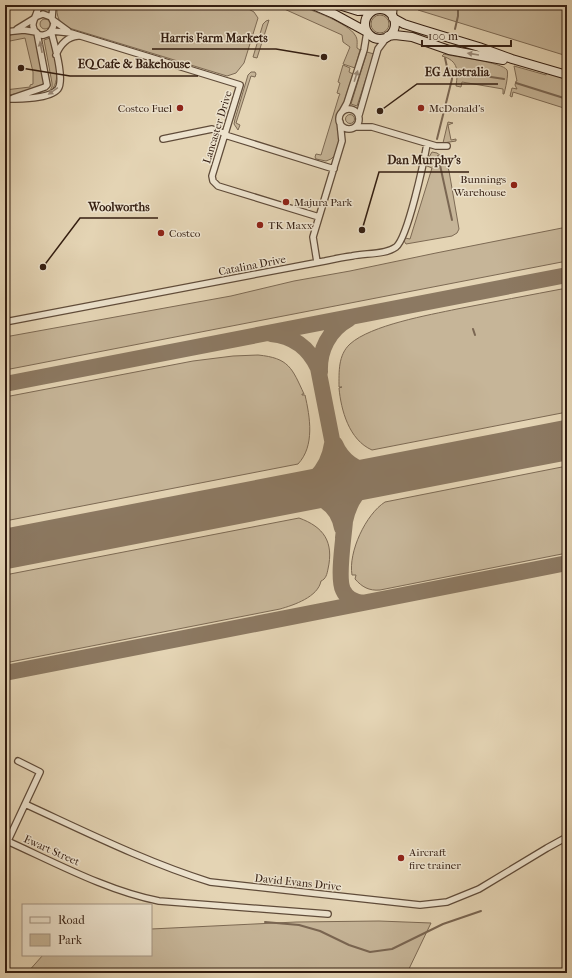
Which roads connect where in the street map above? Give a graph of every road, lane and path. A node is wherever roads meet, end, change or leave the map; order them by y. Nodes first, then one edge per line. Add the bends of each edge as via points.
1 (39, 5) edge
2 (53, 5) edge
3 (313, 5) edge
4 (339, 5) edge
5 (394, 5) edge
6 (376, 8) edge
7 (393, 17) junction
8 (35, 18) junction
9 (52, 19) junction
10 (14, 30) junction
11 (52, 31) junction
12 (5, 32) edge
13 (367, 32) junction
14 (37, 33) junction
15 (71, 33) junction
16 (82, 36) junction
17 (388, 36) junction
18 (56, 56) junction
19 (512, 59) junction
20 (567, 75) edge
21 (6, 100) edge
22 (342, 112) junction
23 (359, 116) junction
24 (340, 122) junction
25 (372, 126) junction
26 (355, 128) junction
27 (225, 134) junction
28 (163, 139) dead end
29 (342, 141) junction
30 (427, 144) junction
31 (447, 146) dead end
32 (334, 169) junction
33 (319, 217) junction
34 (317, 262) junction
35 (5, 322) edge
36 (18, 761) dead end
37 (25, 804) junction
38 (567, 838) edge
39 (6, 840) edge
40 (5, 847) edge
41 (328, 914) dead end

1 - 8 street
2 - 9 street
3 - 13 main road
4 - 6 main road via 358,11
5 - 7 street
6 - 7 main road via 385,9
6 - 13 main road via 365,19
7 - 17 main road via 394,28
7 - 19 main road via 404,24
8 - 9 street via 43,14
8 - 10 street
8 - 14 street via 33,25
9 - 11 street
9 - 15 street
10 - 12 street
10 - 14 street
11 - 14 street via 44,35
11 - 15 street
11 - 18 street
13 - 17 main road via 377,38
22 -> 13 street via 364,50
21 -> 14 street via 47,86
15 - 16 street
16 - 18 street via 66,40
16 - 27 street, Lancaster Drive via 240,85
19 -> 17 main road via 501,60 452,51 412,37
17 - 23 street via 378,49
18 -> 21 street via 60,79 56,91 30,98
19 - 20 main road
22 - 23 street via 351,109
22 - 24 street
23 - 25 street
23 - 26 street via 359,123
24 - 26 street via 346,129
24 - 29 street
25 - 26 street
25 - 30 street
26 - 29 street
27 - 28 street via 212,129
27 - 32 street
27 - 33 street, Lancaster Drive via 212,176 215,184
29 - 32 street
30 - 31 street
30 - 34 street, Catalina Drive via 420,180 398,245 386,251
32 - 33 street
33 - 34 street via 313,239
34 - 35 street, Catalina Drive
36 - 37 street via 40,772
37 - 38 street, David Evans Drive via 151,862 210,882 420,905 447,902 479,889
37 - 39 street
39 - 40 street
39 - 41 street, Ewart Street via 91,879 159,902

